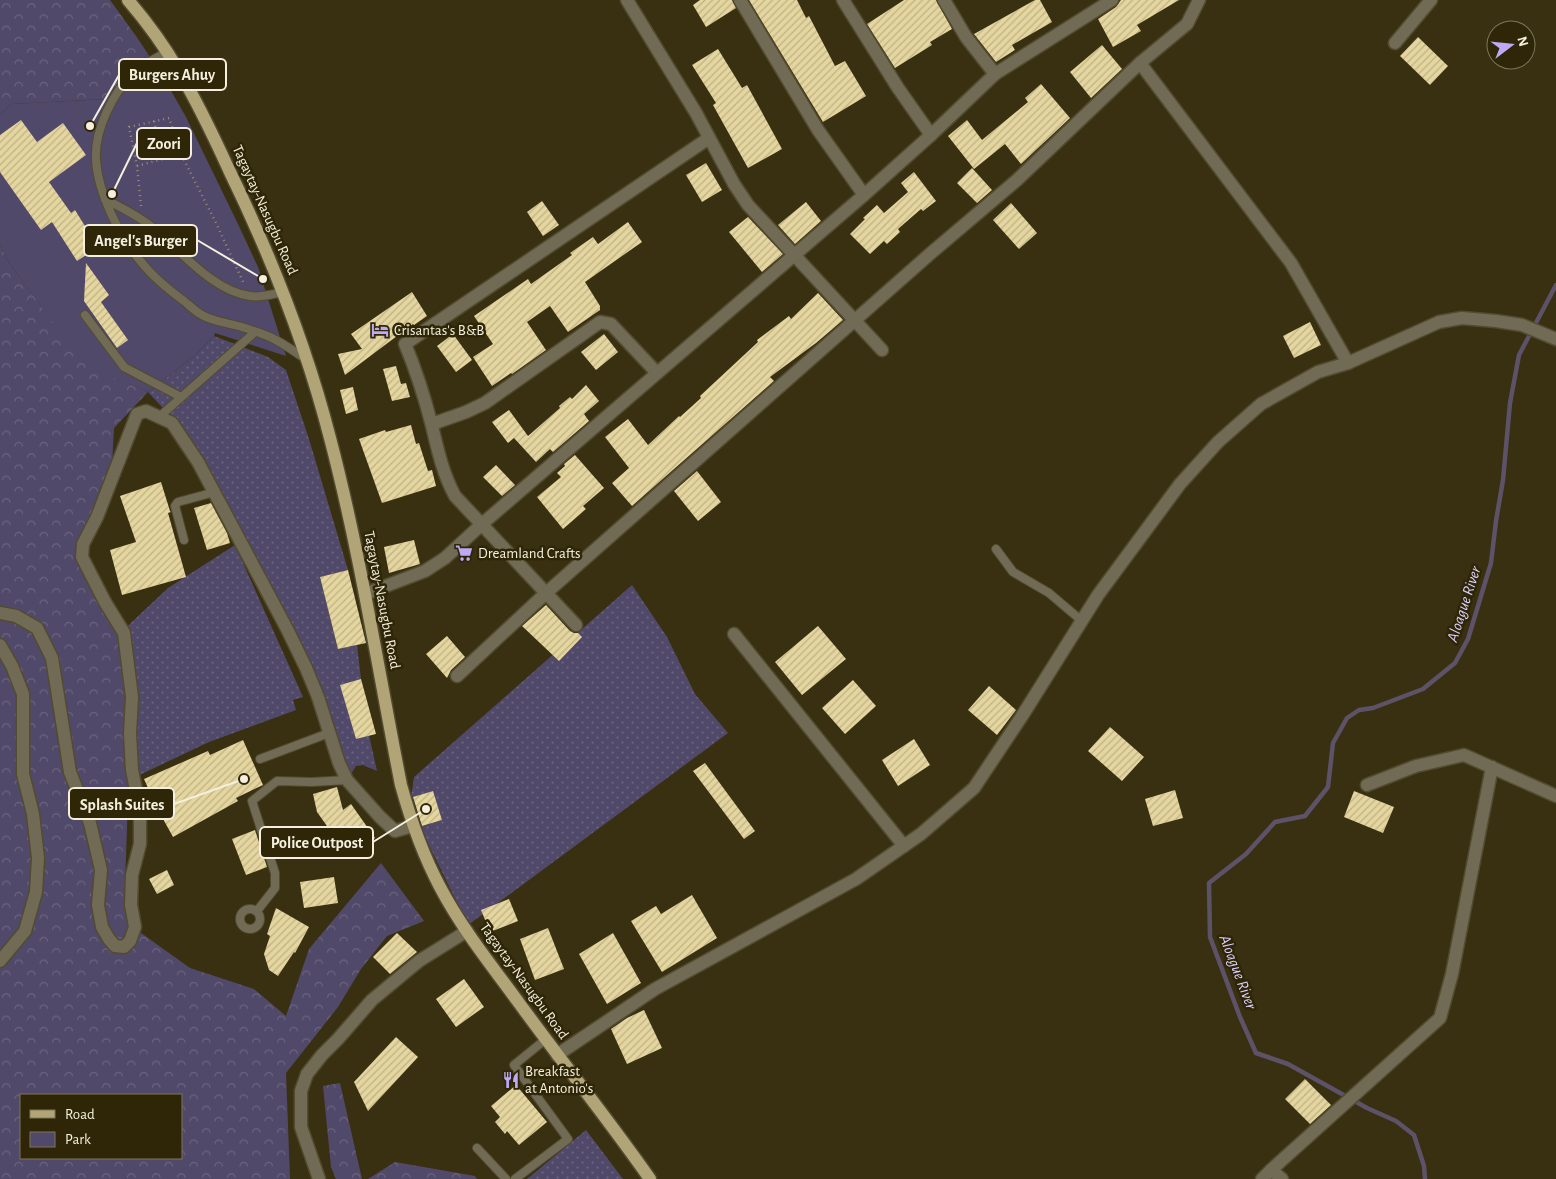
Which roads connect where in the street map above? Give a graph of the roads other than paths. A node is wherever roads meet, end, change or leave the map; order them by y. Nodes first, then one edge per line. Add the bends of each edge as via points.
1 (128, 0) edge
2 (627, 0) edge
3 (740, 0) edge
4 (843, 0) edge
5 (944, 0) edge
6 (1112, 0) edge
7 (1199, 0) edge
8 (1424, 2) edge
9 (1395, 43) dead end
10 (167, 52) junction
11 (1140, 63) junction
12 (995, 74) junction
13 (931, 135) junction
14 (709, 138) junction
15 (864, 195) junction
16 (105, 199) junction
17 (794, 255) junction
18 (284, 292) junction
19 (85, 315) dead end
20 (856, 320) junction
21 (255, 332) junction
22 (1556, 339) edge
23 (882, 350) dead end
24 (306, 359) junction
25 (1348, 363) junction
26 (657, 373) junction
27 (181, 397) junction
28 (159, 417) junction
29 (432, 424) junction
30 (215, 492) junction
31 (482, 524) junction
32 (184, 540) dead end
33 (996, 549) dead end
34 (365, 594) junction
35 (545, 594) junction
36 (0, 613) edge
37 (1082, 620) junction
38 (576, 625) dead end
39 (734, 634) dead end
40 (0, 645) edge
41 (457, 676) dead end
42 (329, 733) junction
43 (260, 759) dead end
44 (1492, 767) junction
45 (347, 780) junction
46 (1367, 785) dead end
47 (1556, 796) edge
48 (413, 826) junction
49 (904, 846) junction
50 (257, 911) dead end
51 (467, 931) junction
52 (0, 961) edge
53 (546, 1039) junction
54 (557, 1055) junction
55 (477, 1148) dead end
56 (1266, 1175) edge
57 (319, 1179) edge
58 (506, 1179) edge
59 (515, 1179) edge
60 (650, 1179) edge
61 (1282, 1179) edge

1 - 10 main road, Tagaytay-Nasugbu Road
2 - 14 street
3 - 15 street via 818,130
4 - 13 street
5 - 12 street via 966,37
6 - 12 street
7 - 11 street via 1187,24
8 - 9 street
10 - 16 lane via 136,71 125,82 101,127 96,160
10 - 18 main road, Tagaytay-Nasugbu Road via 216,142
11 - 20 street via 1017,180
11 - 25 street via 1291,263
12 - 13 street
13 - 15 street
14 - 17 street via 748,205
14 - 29 street via 405,344
15 - 17 street
16 - 18 lane via 148,224 218,284 250,296
16 - 21 lane via 141,263 160,282 202,315
17 - 20 street
17 - 26 street
18 - 24 main road, Tagaytay-Nasugbu Road
19 - 27 lane via 124,366
20 - 23 street
20 - 35 street
21 - 24 lane via 270,337
21 - 27 lane
22 - 25 street via 1522,325 1462,318 1439,322
24 - 34 main road, Tagaytay-Nasugbu Road via 332,445
25 - 37 street via 1318,372 1261,404 1218,442 1180,484
26 - 29 street via 611,324 600,322 485,403
26 - 31 street
27 - 28 lane
28 - 30 street via 172,423
28 - 36 street via 146,411 137,414 97,517 83,544 82,557 124,633 132,697 130,734 132,770 140,810 140,844 132,874 131,905 135,927 124,947 115,946 102,927 98,905 101,870 90,823 70,772 52,658 37,628 16,616
29 - 31 street via 447,481 455,496
30 - 32 lane via 178,502 175,506
30 - 42 street via 306,668
31 - 34 street via 445,558 424,571
31 - 35 street
33 - 37 lane via 1013,572 1049,593
34 - 48 main road, Tagaytay-Nasugbu Road via 401,785
35 - 38 street
35 - 41 street
37 - 49 street via 974,788
39 - 49 street
40 - 52 street via 23,694 23,774 38,858 36,892 25,931
42 - 43 lane
42 - 45 street
44 - 46 street via 1464,755 1416,766
44 - 47 street
44 - 56 street via 1452,974 1440,1018
45 - 48 street via 395,831
45 - 50 lane via 277,780 252,801 275,873 275,888
48 - 51 main road, Tagaytay-Nasugbu Road via 440,888
49 - 54 street via 856,879 654,989
51 - 53 main road, Tagaytay-Nasugbu Road
51 - 57 street via 418,961 372,1000 307,1074 301,1091 302,1127
53 - 54 main road, Tagaytay-Nasugbu Road
53 - 59 lane via 514,1065 568,1139
54 - 60 main road, Tagaytay-Nasugbu Road
55 - 58 lane
56 - 61 street

